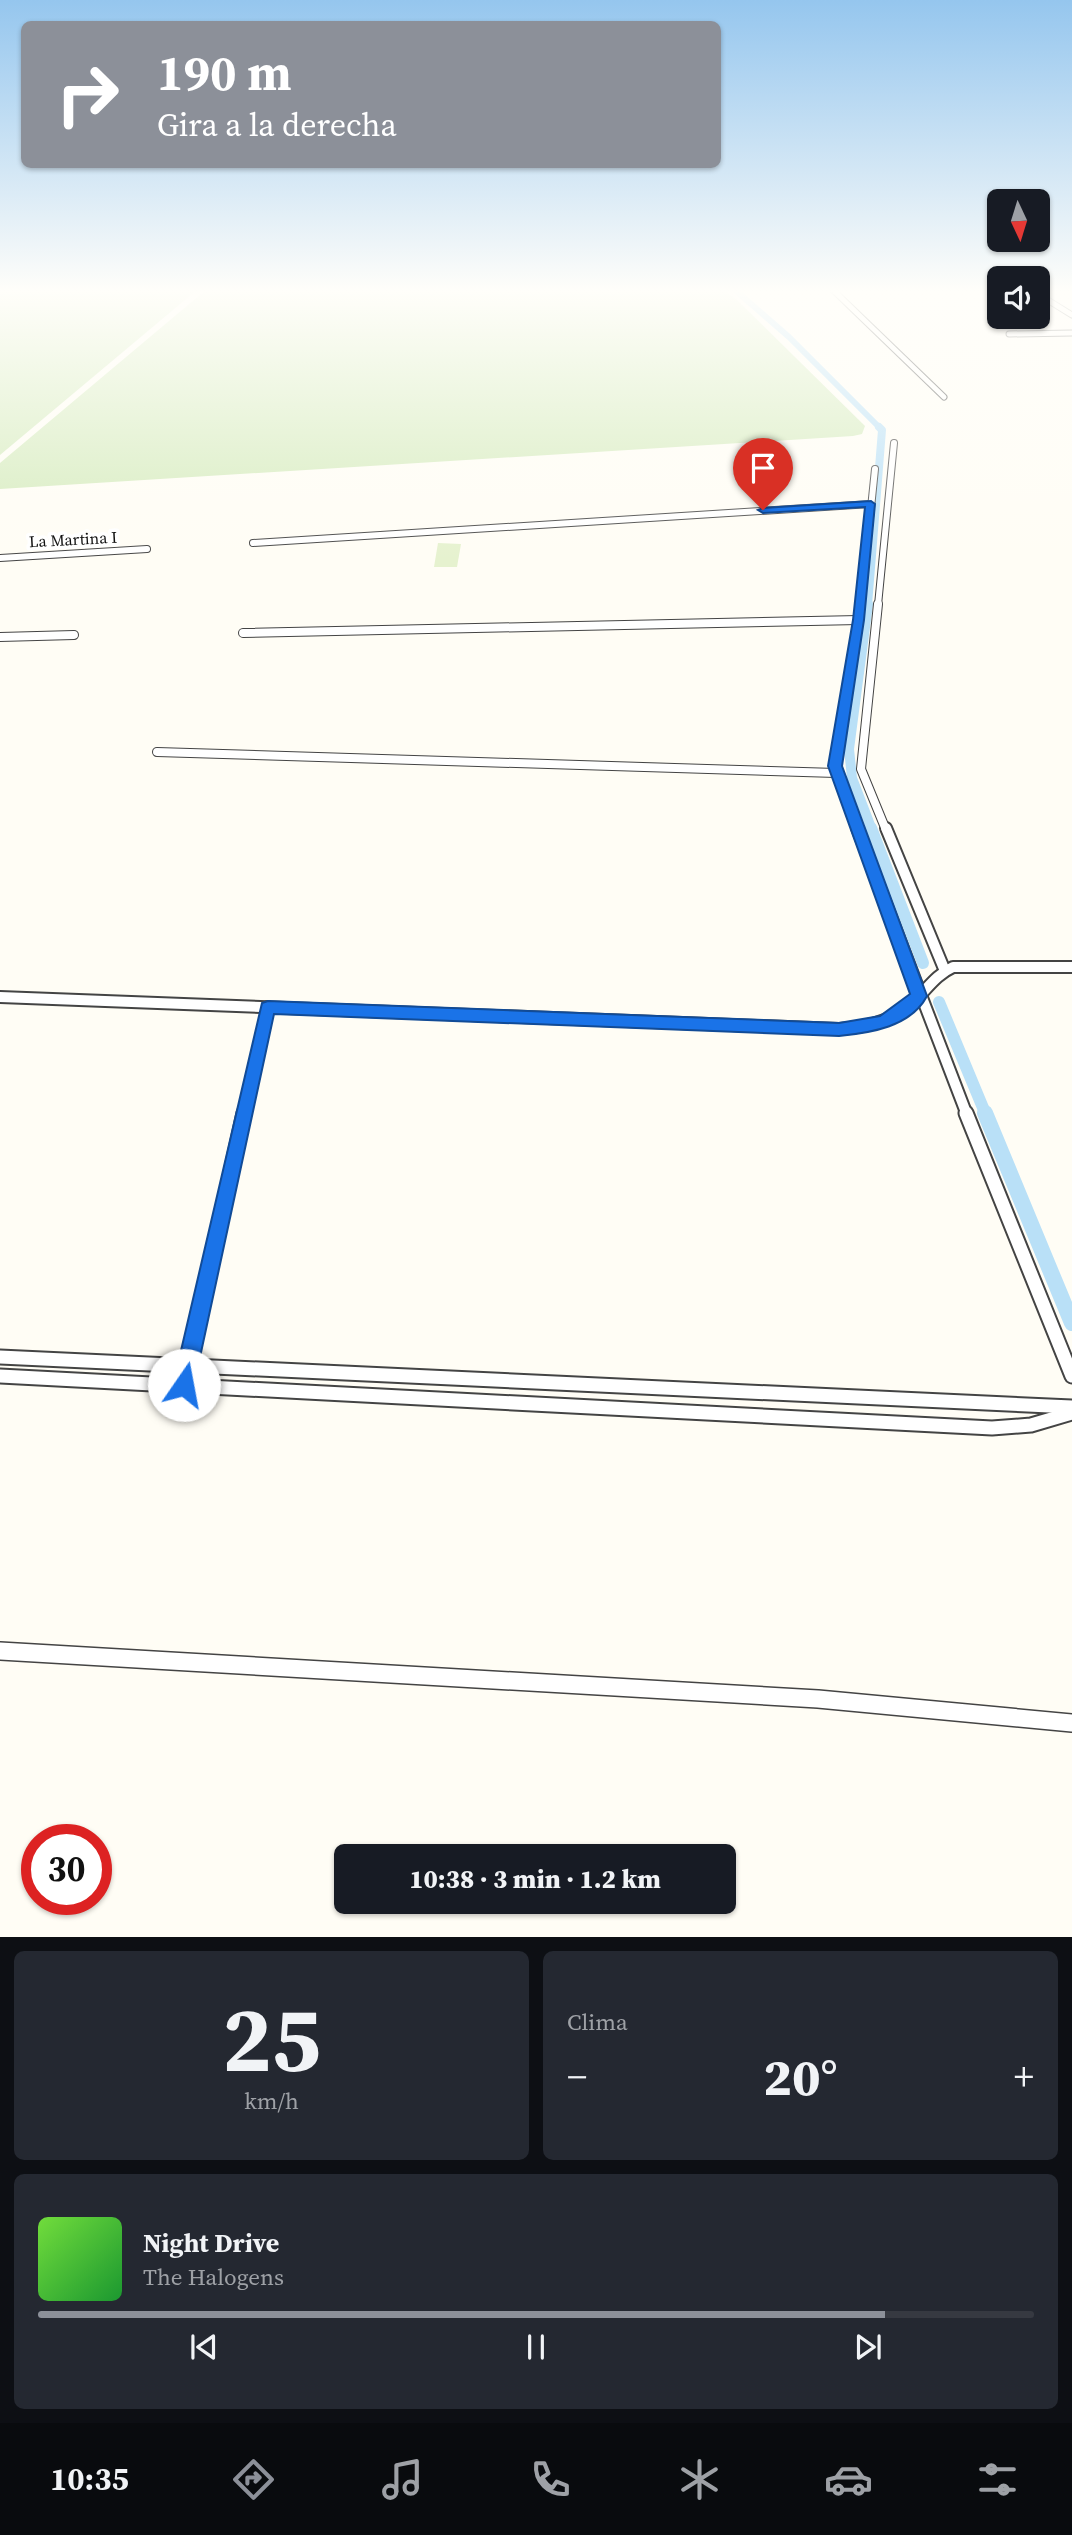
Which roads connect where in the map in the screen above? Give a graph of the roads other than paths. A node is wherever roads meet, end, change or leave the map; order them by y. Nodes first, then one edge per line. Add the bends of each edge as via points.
1 (925, 379) edge
2 (944, 397) dead end
3 (894, 443) dead end
4 (875, 468) dead end
5 (871, 504) junction
6 (253, 543) dead end
7 (147, 549) dead end
8 (0, 558) edge
9 (859, 620) junction
10 (243, 633) dead end
11 (74, 635) dead end
12 (0, 637) edge
13 (157, 752) dead end
14 (836, 773) junction
15 (1072, 967) edge
16 (945, 971) junction
17 (919, 996) junction
18 (0, 997) edge
19 (268, 1007) junction
20 (0, 1357) edge
21 (188, 1366) junction
22 (0, 1376) edge
23 (1072, 1376) edge
24 (184, 1385) junction
25 (1072, 1407) edge
26 (1072, 1413) edge
27 (0, 1651) edge
28 (1072, 1723) edge

1 - 2 street
3 - 16 street via 861,769
4 - 5 street
5 - 6 street
5 - 9 street
7 - 8 street, La Martina I
9 - 10 street
9 - 14 street via 835,754
11 - 12 street
13 - 14 street
14 - 17 street
15 - 16 street via 966,965
16 - 17 street
17 - 19 street via 885,1021 839,1030
17 - 23 street
18 - 19 street
19 - 21 street
20 - 21 street
21 - 24 street
21 - 25 street
22 - 24 street
24 - 26 street via 992,1428 1031,1425
27 - 28 street via 818,1699

